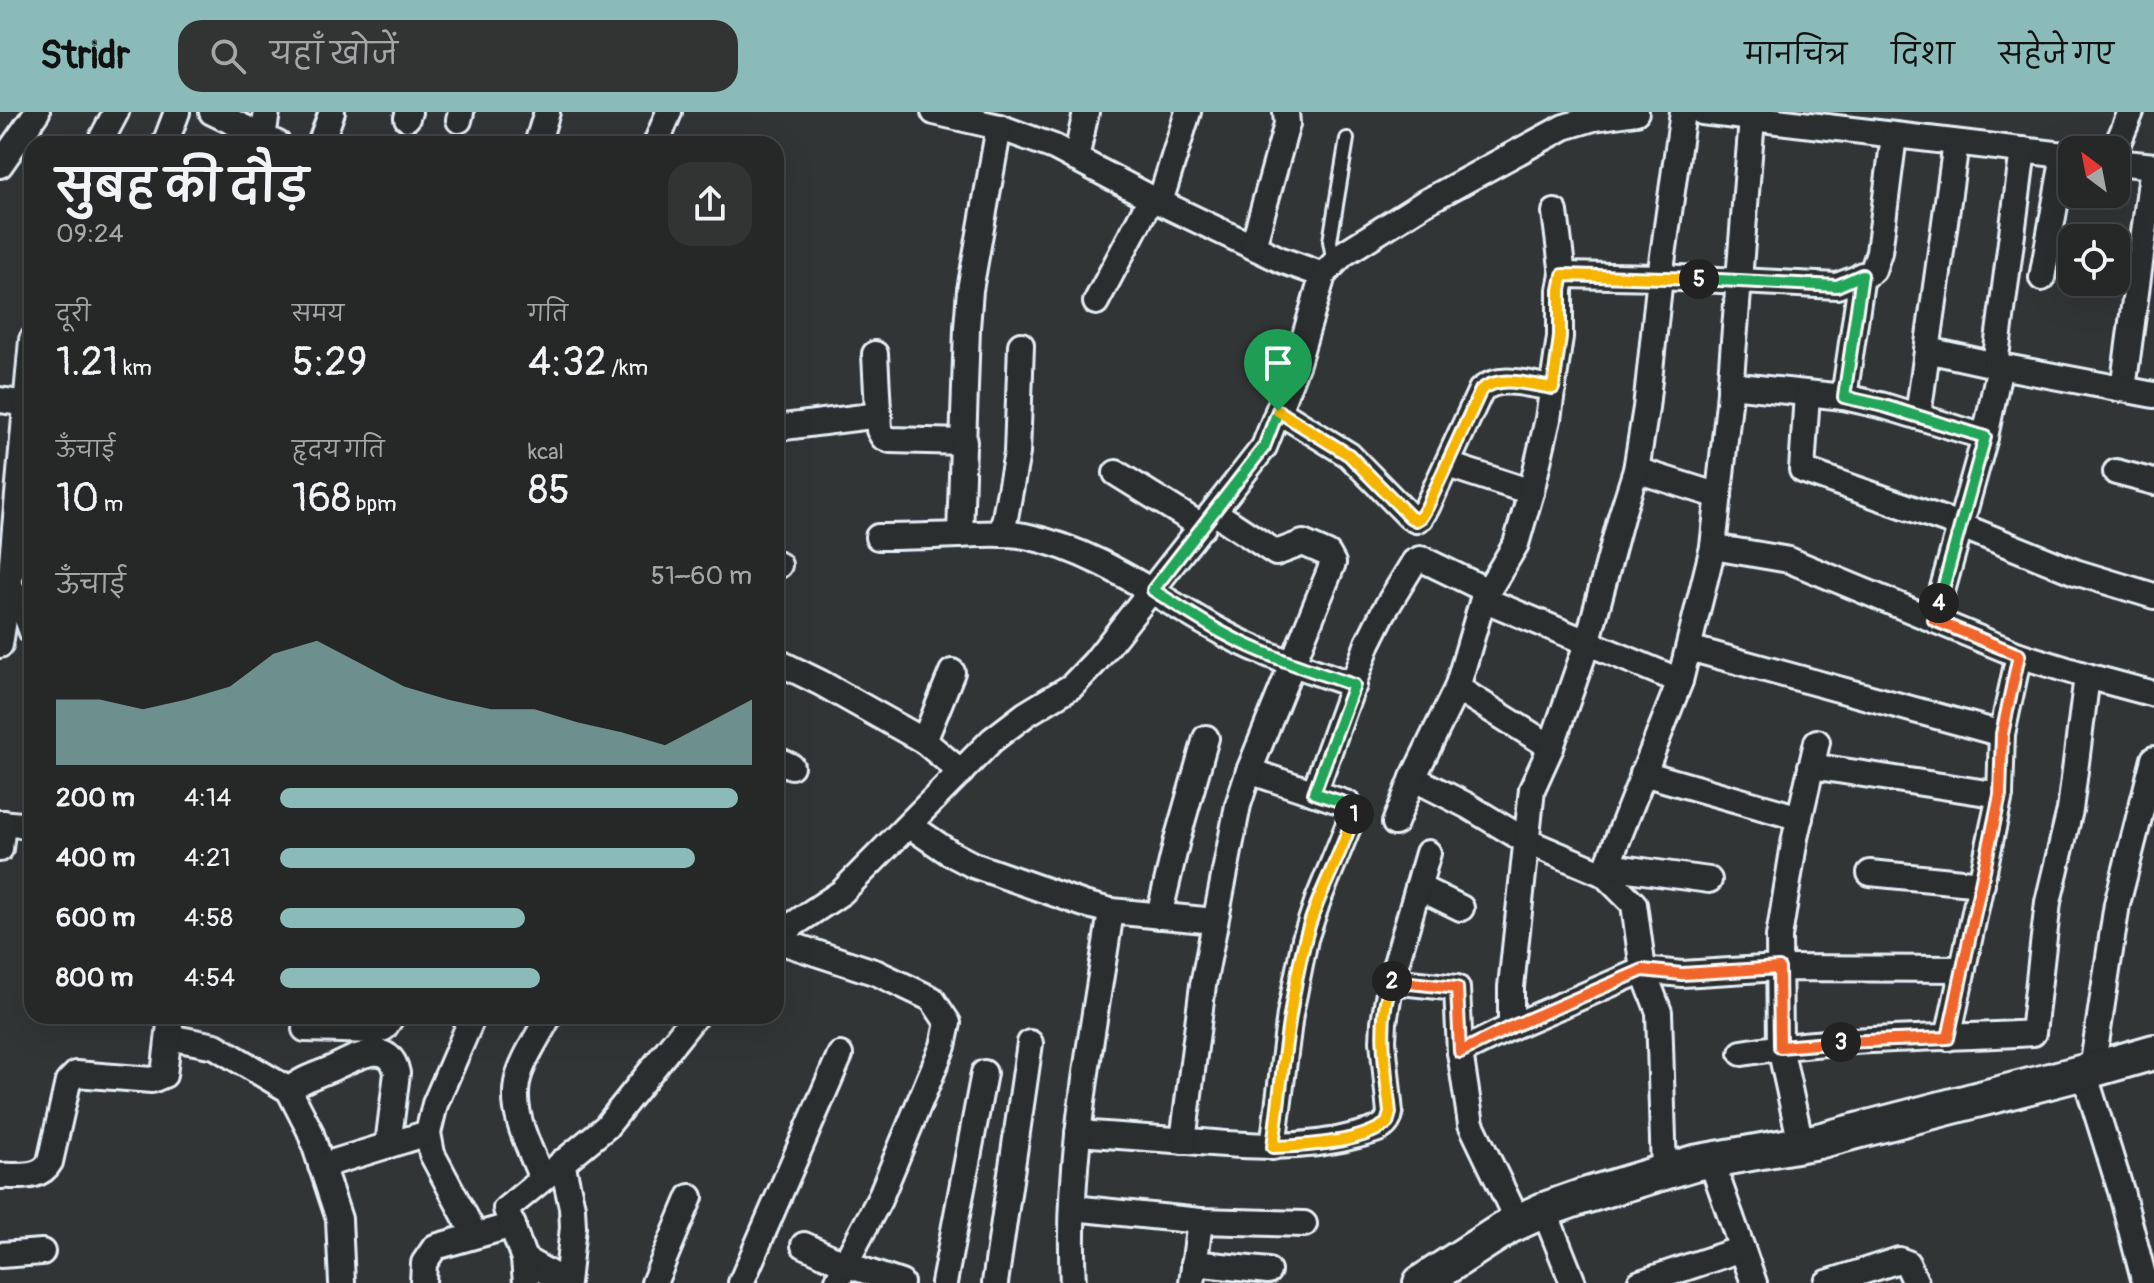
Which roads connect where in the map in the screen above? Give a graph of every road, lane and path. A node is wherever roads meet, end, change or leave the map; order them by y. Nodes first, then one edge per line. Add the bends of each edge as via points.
1 (37, 112) edge
2 (116, 112) edge
3 (177, 112) edge
4 (212, 112) edge
5 (267, 112) edge
6 (332, 112) edge
7 (547, 112) edge
8 (669, 112) edge
9 (934, 112) edge
10 (1086, 112) edge
11 (1188, 112) edge
12 (1286, 112) edge
13 (1636, 112) edge
14 (1683, 112) edge
15 (1702, 112) edge
16 (1855, 112) edge
17 (2131, 112) edge
18 (1596, 115) edge
19 (1752, 119) junction
20 (988, 121) edge
21 (1834, 129) junction
22 (103, 136) edge
23 (168, 136) edge
24 (257, 136) edge
25 (268, 136) edge
26 (324, 136) edge
27 (540, 136) edge
28 (659, 136) edge
29 (1894, 136) junction
30 (2121, 136) edge
31 (1347, 139) dead end
32 (1956, 143) junction
33 (2023, 150) junction
34 (2058, 155) edge
35 (1076, 159) junction
36 (2130, 163) edge
37 (0, 165) edge
38 (2154, 166) edge
39 (1156, 200) junction
40 (2058, 203) edge
41 (1555, 212) dead end
42 (1253, 246) junction
43 (1329, 269) junction
44 (1563, 275) junction
45 (1862, 275) junction
46 (1660, 277) junction
47 (2042, 278) dead end
48 (1740, 281) junction
49 (1096, 302) dead end
50 (1021, 345) dead end
51 (1927, 350) junction
52 (875, 354) dead end
53 (1998, 365) junction
54 (1730, 385) junction
55 (1553, 388) junction
56 (2123, 389) junction
57 (1807, 394) junction
58 (2154, 395) edge
59 (1844, 397) junction
60 (0, 400) edge
61 (24, 404) edge
62 (1278, 411) junction
63 (879, 415) junction
64 (1918, 416) junction
65 (24, 425) edge
66 (784, 427) edge
67 (1985, 437) junction
68 (964, 442) junction
69 (1448, 465) junction
70 (1636, 470) junction
71 (2116, 472) dead end
72 (1116, 473) dead end
73 (2154, 482) edge
74 (1531, 492) junction
75 (1719, 496) junction
76 (1208, 520) junction
77 (1959, 525) junction
78 (1002, 534) junction
79 (960, 535) junction
80 (878, 537) dead end
81 (1713, 547) junction
82 (9, 584) junction
83 (1153, 590) junction
84 (1486, 595) junction
85 (2154, 596) edge
86 (24, 611) edge
87 (1934, 620) junction
88 (1, 630) edge
89 (1587, 644) junction
90 (1689, 648) junction
91 (2019, 655) junction
92 (1291, 664) junction
93 (784, 665) edge
94 (952, 672) dead end
95 (2087, 676) junction
96 (1680, 681) junction
97 (1354, 685) junction
98 (1457, 688) junction
99 (2154, 694) edge
100 (2002, 734) junction
101 (1206, 738) dead end
102 (924, 741) junction
103 (1817, 742) dead end
104 (1551, 747) junction
105 (2154, 759) edge
106 (1811, 766) junction
107 (1249, 771) junction
108 (961, 772) junction
109 (1643, 773) junction
110 (1413, 778) junction
111 (1314, 793) junction
112 (2000, 795) junction
113 (1800, 818) junction
114 (2, 823) edge
115 (1395, 823) dead end
116 (24, 825) edge
117 (909, 825) junction
118 (1526, 841) junction
119 (0, 849) edge
120 (1428, 853) dead end
121 (1605, 870) junction
122 (1870, 873) dead end
123 (1709, 880) dead end
124 (1982, 884) junction
125 (1418, 887) junction
126 (1461, 908) dead end
127 (1111, 911) junction
128 (1159, 916) junction
129 (1215, 921) junction
130 (784, 932) edge
131 (784, 941) edge
132 (1779, 968) junction
133 (1963, 969) junction
134 (1643, 970) junction
135 (1391, 981) junction
136 (387, 1024) edge
137 (470, 1024) edge
138 (545, 1024) edge
139 (688, 1024) edge
140 (170, 1027) edge
141 (1511, 1027) junction
142 (305, 1029) dead end
143 (1948, 1038) junction
144 (1030, 1043) dead end
145 (1780, 1047) junction
146 (1460, 1052) junction
147 (2154, 1052) edge
148 (1742, 1053) dead end
149 (840, 1055) dead end
150 (2088, 1071) junction
151 (984, 1073) dead end
152 (289, 1090) junction
153 (428, 1133) junction
154 (1078, 1133) junction
155 (1183, 1141) junction
156 (1801, 1144) junction
157 (388, 1145) junction
158 (1273, 1147) junction
159 (1711, 1160) junction
160 (562, 1162) junction
161 (321, 1166) junction
162 (1664, 1172) junction
163 (0, 1176) edge
164 (542, 1179) junction
165 (690, 1197) dead end
166 (1073, 1208) junction
167 (1531, 1216) junction
168 (1200, 1221) junction
169 (1304, 1224) dead end
170 (513, 1225) junction
171 (475, 1235) junction
172 (804, 1245) dead end
173 (1742, 1249) junction
174 (42, 1252) dead end
175 (0, 1255) edge
176 (525, 1271) edge
177 (1268, 1271) dead end
178 (1193, 1273) edge
179 (841, 1274) edge
180 (342, 1283) edge
181 (423, 1283) edge
182 (567, 1283) edge
183 (654, 1283) edge
184 (741, 1283) edge
185 (901, 1283) edge
186 (944, 1283) edge
187 (995, 1283) edge
188 (1073, 1283) edge
189 (1421, 1283) edge
190 (1573, 1283) edge
191 (1640, 1283) edge
192 (1754, 1283) edge
193 (1827, 1283) edge
194 (1916, 1283) edge
195 (2145, 1283) edge

1 - 37 street
2 - 22 street
3 - 23 street
4 - 24 street
5 - 25 street
6 - 26 street
7 - 27 street
8 - 28 street
9 - 20 street
10 - 35 street
11 - 39 street
12 - 42 street
13 - 18 street
14 - 46 street
15 - 19 street
16 - 21 street
17 - 30 street
18 - 43 street via 1424,203 1343,254
19 - 21 street
19 - 48 street
20 - 35 street
20 - 68 street via 967,328
21 - 29 street
29 - 32 street
29 - 45 street via 1879,252 1873,270
31 - 43 lane
32 - 33 street
32 - 51 street
33 - 34 street
33 - 53 street
35 - 39 street
36 - 38 street
38 - 56 street
39 - 42 street
39 - 49 street
40 - 47 street
41 - 44 street
42 - 43 street via 1281,260
43 - 62 street
44 - 46 street
44 - 55 street
45 - 48 street via 1837,286
45 - 59 street
46 - 48 street
46 - 70 street
48 - 54 street
50 - 78 street via 1017,453
51 - 53 street
51 - 64 street
52 - 63 street
53 - 56 street
53 - 67 street
54 - 57 street
54 - 75 street
55 - 69 street via 1506,381 1487,385 1475,399
55 - 74 street
56 - 58 street
57 - 59 street
57 - 77 street via 1802,470
59 - 64 street
60 - 61 street
62 - 69 street via 1349,455 1413,519 1421,517
62 - 76 street via 1264,447
63 - 66 street
63 - 68 street via 885,439
64 - 67 street
65 - 82 street
67 - 77 street
68 - 79 street
69 - 74 street
70 - 75 street
70 - 89 street
71 - 73 street
72 - 76 street
74 - 84 street via 1516,544
75 - 81 street
76 - 83 street
76 - 92 street via 1276,553 1303,543 1333,560
77 - 85 street via 2075,572
77 - 87 street
78 - 79 street
78 - 83 street via 1066,548
79 - 80 street
81 - 87 street via 1789,560
81 - 90 street
82 - 86 street
82 - 88 street
83 - 92 street via 1221,632
83 - 108 street via 1072,686 992,740
84 - 89 street
84 - 97 street via 1417,559 1368,643
84 - 98 street
87 - 91 street
89 - 96 street
89 - 104 street
90 - 96 street
90 - 100 street
91 - 95 street
91 - 100 street
92 - 97 street
92 - 107 street
93 - 102 street
94 - 102 street
95 - 99 street
95 - 143 street via 2070,810 2048,902 2033,1033
96 - 109 street
97 - 111 street
98 - 104 street
98 - 110 street
100 - 112 street
101 - 128 street
102 - 108 street
103 - 106 street
104 - 118 street via 1532,789
105 - 150 street via 2117,904
106 - 112 street
106 - 113 street
107 - 111 street
107 - 129 street
108 - 117 street
109 - 113 street
109 - 121 street
110 - 115 street
110 - 118 street
111 - 158 street via 1348,804 1354,816 1305,939
112 - 124 street
113 - 132 street via 1779,937
114 - 116 street
114 - 119 street
117 - 127 street via 973,865
117 - 130 street via 842,892
118 - 121 street
118 - 141 street
120 - 125 street
121 - 123 street
121 - 134 street via 1634,904
122 - 124 street
124 - 133 street
125 - 126 street
125 - 135 street
127 - 128 street
127 - 154 street
128 - 129 street
129 - 155 street
131 - 179 street via 877,973 932,999 948,1023 885,1186
132 - 133 street
132 - 134 street via 1682,974
132 - 145 street
133 - 143 street
134 - 141 street
134 - 162 street via 1659,1012
135 - 146 street via 1457,988
135 - 158 street via 1383,1031 1387,1123 1340,1140
136 - 142 street via 377,1031
137 - 153 street
138 - 164 street via 517,1081 516,1095 520,1122
139 - 160 street via 606,1127
140 - 152 street via 215,1046
140 - 163 street via 165,1072 158,1079 82,1073 71,1077 47,1168 36,1175
141 - 146 street
143 - 145 street
144 - 187 street
145 - 148 street
145 - 156 street
146 - 167 street via 1471,1124
147 - 150 street
149 - 184 street
150 - 156 street
150 - 195 street
151 - 186 street
152 - 157 street via 358,1056 389,1056 397,1073
152 - 161 street
153 - 157 street
153 - 171 street via 432,1154
154 - 155 street
154 - 166 street
155 - 158 street
156 - 159 street
157 - 161 street
159 - 162 street
159 - 173 street
160 - 164 street
160 - 182 street via 573,1227
161 - 180 street via 339,1219
162 - 167 street
164 - 170 street via 506,1209
165 - 183 street
166 - 168 street
166 - 188 street
167 - 189 street
167 - 190 street
168 - 169 street
168 - 178 street
170 - 171 street
170 - 176 street
171 - 181 street via 431,1251
172 - 179 street
173 - 191 street
173 - 192 street
174 - 175 street
176 - 182 street
177 - 178 street
179 - 185 street
193 - 194 street via 1899,1260 1907,1263

